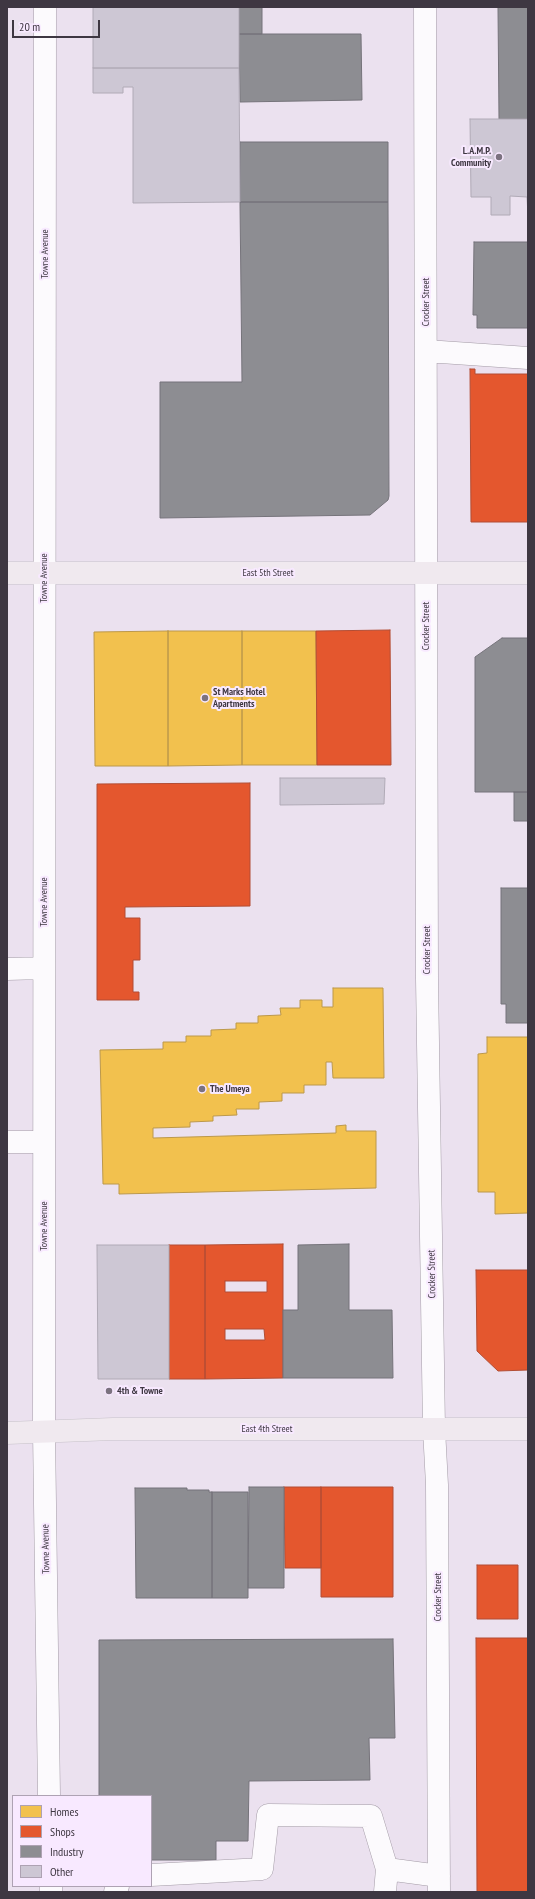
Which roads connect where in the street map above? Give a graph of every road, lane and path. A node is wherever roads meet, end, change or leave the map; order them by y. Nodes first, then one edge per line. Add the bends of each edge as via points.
1 (45, 7) edge
2 (425, 7) edge
3 (426, 351) junction
4 (528, 358) edge
5 (7, 573) edge
6 (44, 573) junction
7 (426, 573) junction
8 (528, 573) edge
9 (44, 968) junction
10 (7, 969) edge
11 (7, 1142) edge
12 (44, 1142) junction
13 (434, 1429) junction
14 (528, 1429) edge
15 (44, 1431) junction
16 (7, 1433) edge
17 (49, 1795) edge
18 (387, 1869) junction
19 (152, 1875) edge
20 (439, 1884) edge
21 (385, 1892) edge

1 - 6 street, Towne Avenue
2 - 3 street, Crocker Street
3 - 4 street
3 - 7 street, Crocker Street
5 - 6 main road, East 5th Street
6 - 7 main road, East 5th Street
6 - 9 street, Towne Avenue
7 - 8 main road, East 5th Street
7 - 13 street, Crocker Street via 427,979
9 - 10 street
9 - 12 street, Towne Avenue
11 - 12 street
12 - 15 street, Towne Avenue
13 - 14 main road, East 4th Street
13 - 15 main road, East 4th Street
13 - 20 street, Crocker Street via 437,1493
15 - 16 main road, East 4th Street
15 - 17 street, Towne Avenue
18 - 19 street via 371,1816 268,1815 262,1869
18 - 20 street
18 - 21 street

